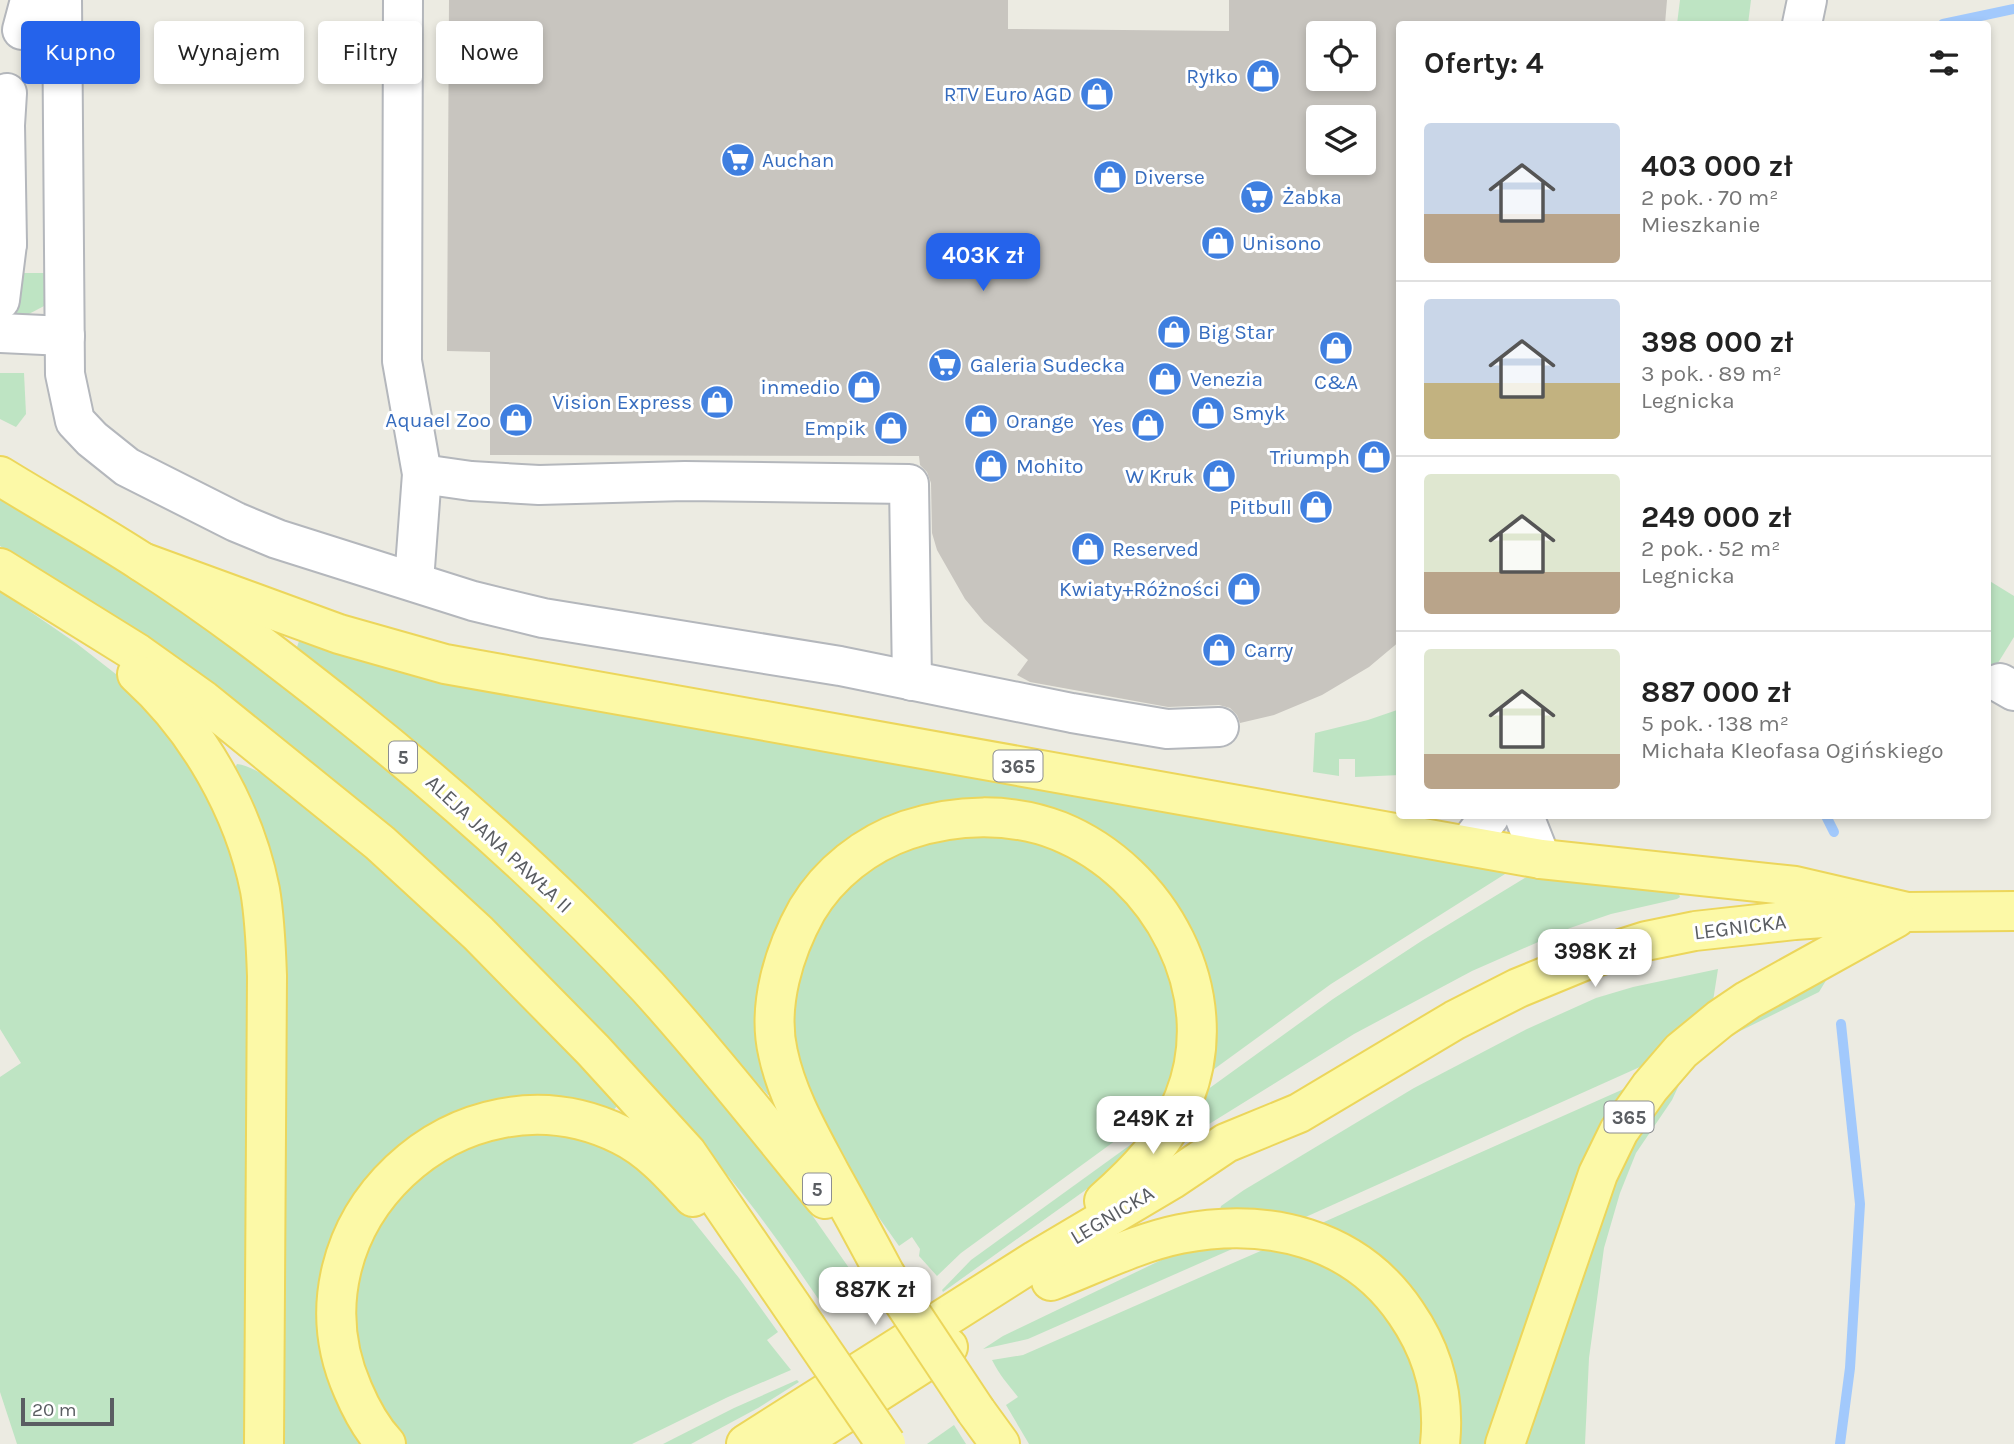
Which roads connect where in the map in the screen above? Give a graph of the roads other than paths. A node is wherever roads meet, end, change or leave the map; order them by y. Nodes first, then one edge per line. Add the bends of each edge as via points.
1 (62, 0) edge
2 (403, 0) edge
3 (1807, 0) edge
4 (1803, 21) edge
5 (4, 93) edge
6 (63, 93) junction
7 (4, 252) edge
8 (0, 300) edge
9 (0, 333) edge
10 (65, 336) junction
11 (422, 474) junction
12 (0, 476) edge
13 (142, 562) junction
14 (0, 568) edge
15 (414, 581) junction
16 (44, 596) junction
17 (912, 681) junction
18 (1219, 727) dead end
19 (1396, 817) edge
20 (1410, 819) edge
21 (1525, 819) edge
22 (1479, 830) edge
23 (1541, 859) junction
24 (2014, 911) edge
25 (1908, 912) junction
26 (1043, 1270) junction
27 (885, 1274) junction
28 (806, 1327) junction
29 (976, 1411) junction
30 (264, 1444) edge
31 (386, 1444) edge
32 (746, 1444) edge
33 (797, 1444) edge
34 (886, 1444) edge
35 (994, 1444) edge
36 (1000, 1444) edge
37 (1440, 1444) edge
38 (1505, 1444) edge

1 - 6 street
2 - 11 street via 401,361
3 - 4 street
5 - 6 street
5 - 7 street
6 - 10 street
7 - 8 street
9 - 10 street
10 - 15 street via 65,374 75,421 127,467 277,539
11 - 15 street
11 - 17 street via 539,485 685,481 909,484
12 - 13 main road, ALEJA JANA PAWŁA II / 5
13 - 19 main road, 365 via 339,634 445,664
13 - 27 main road, ALEJA JANA PAWŁA II / 5 via 285,663 425,775 534,873 704,1050
14 - 16 main road
15 - 17 street via 543,618
16 - 28 main road via 137,653 203,701 380,843 478,933 687,1153
16 - 30 main road via 152,688 183,724 219,781 254,866 267,962
17 - 18 street via 1167,729
20 - 22 main road, 365
21 - 23 street
22 - 23 main road, 365
23 - 25 main road, 365 via 1795,886
24 - 25 main road, LEGNICKA / 365
25 - 26 main road, LEGNICKA / 365 via 1695,931 1586,960 1518,988 1299,1113 1226,1143
25 - 38 main road, 365 via 1720,1018 1681,1051 1650,1087 1619,1131 1598,1174
26 - 27 main road via 1134,1175 1169,1129 1185,1098 1194,1062 1192,988 1170,929 1148,897 1106,856 1058,830 1023,821 962,817 895,834 872,845 837,873 798,926 777,992 777,1049 803,1122
26 - 32 main road, 365
26 - 33 main road, 365
26 - 37 main road via 1209,1230 1284,1233 1329,1247 1371,1272 1414,1325 1438,1384
27 - 29 main road, 5, bridge
28 - 31 main road via 668,1169 634,1142 570,1117 529,1114 494,1119 446,1137 412,1159 366,1210 349,1247 339,1290 339,1341 358,1402
28 - 34 main road, bridge
29 - 35 main road, 5
29 - 36 main road

